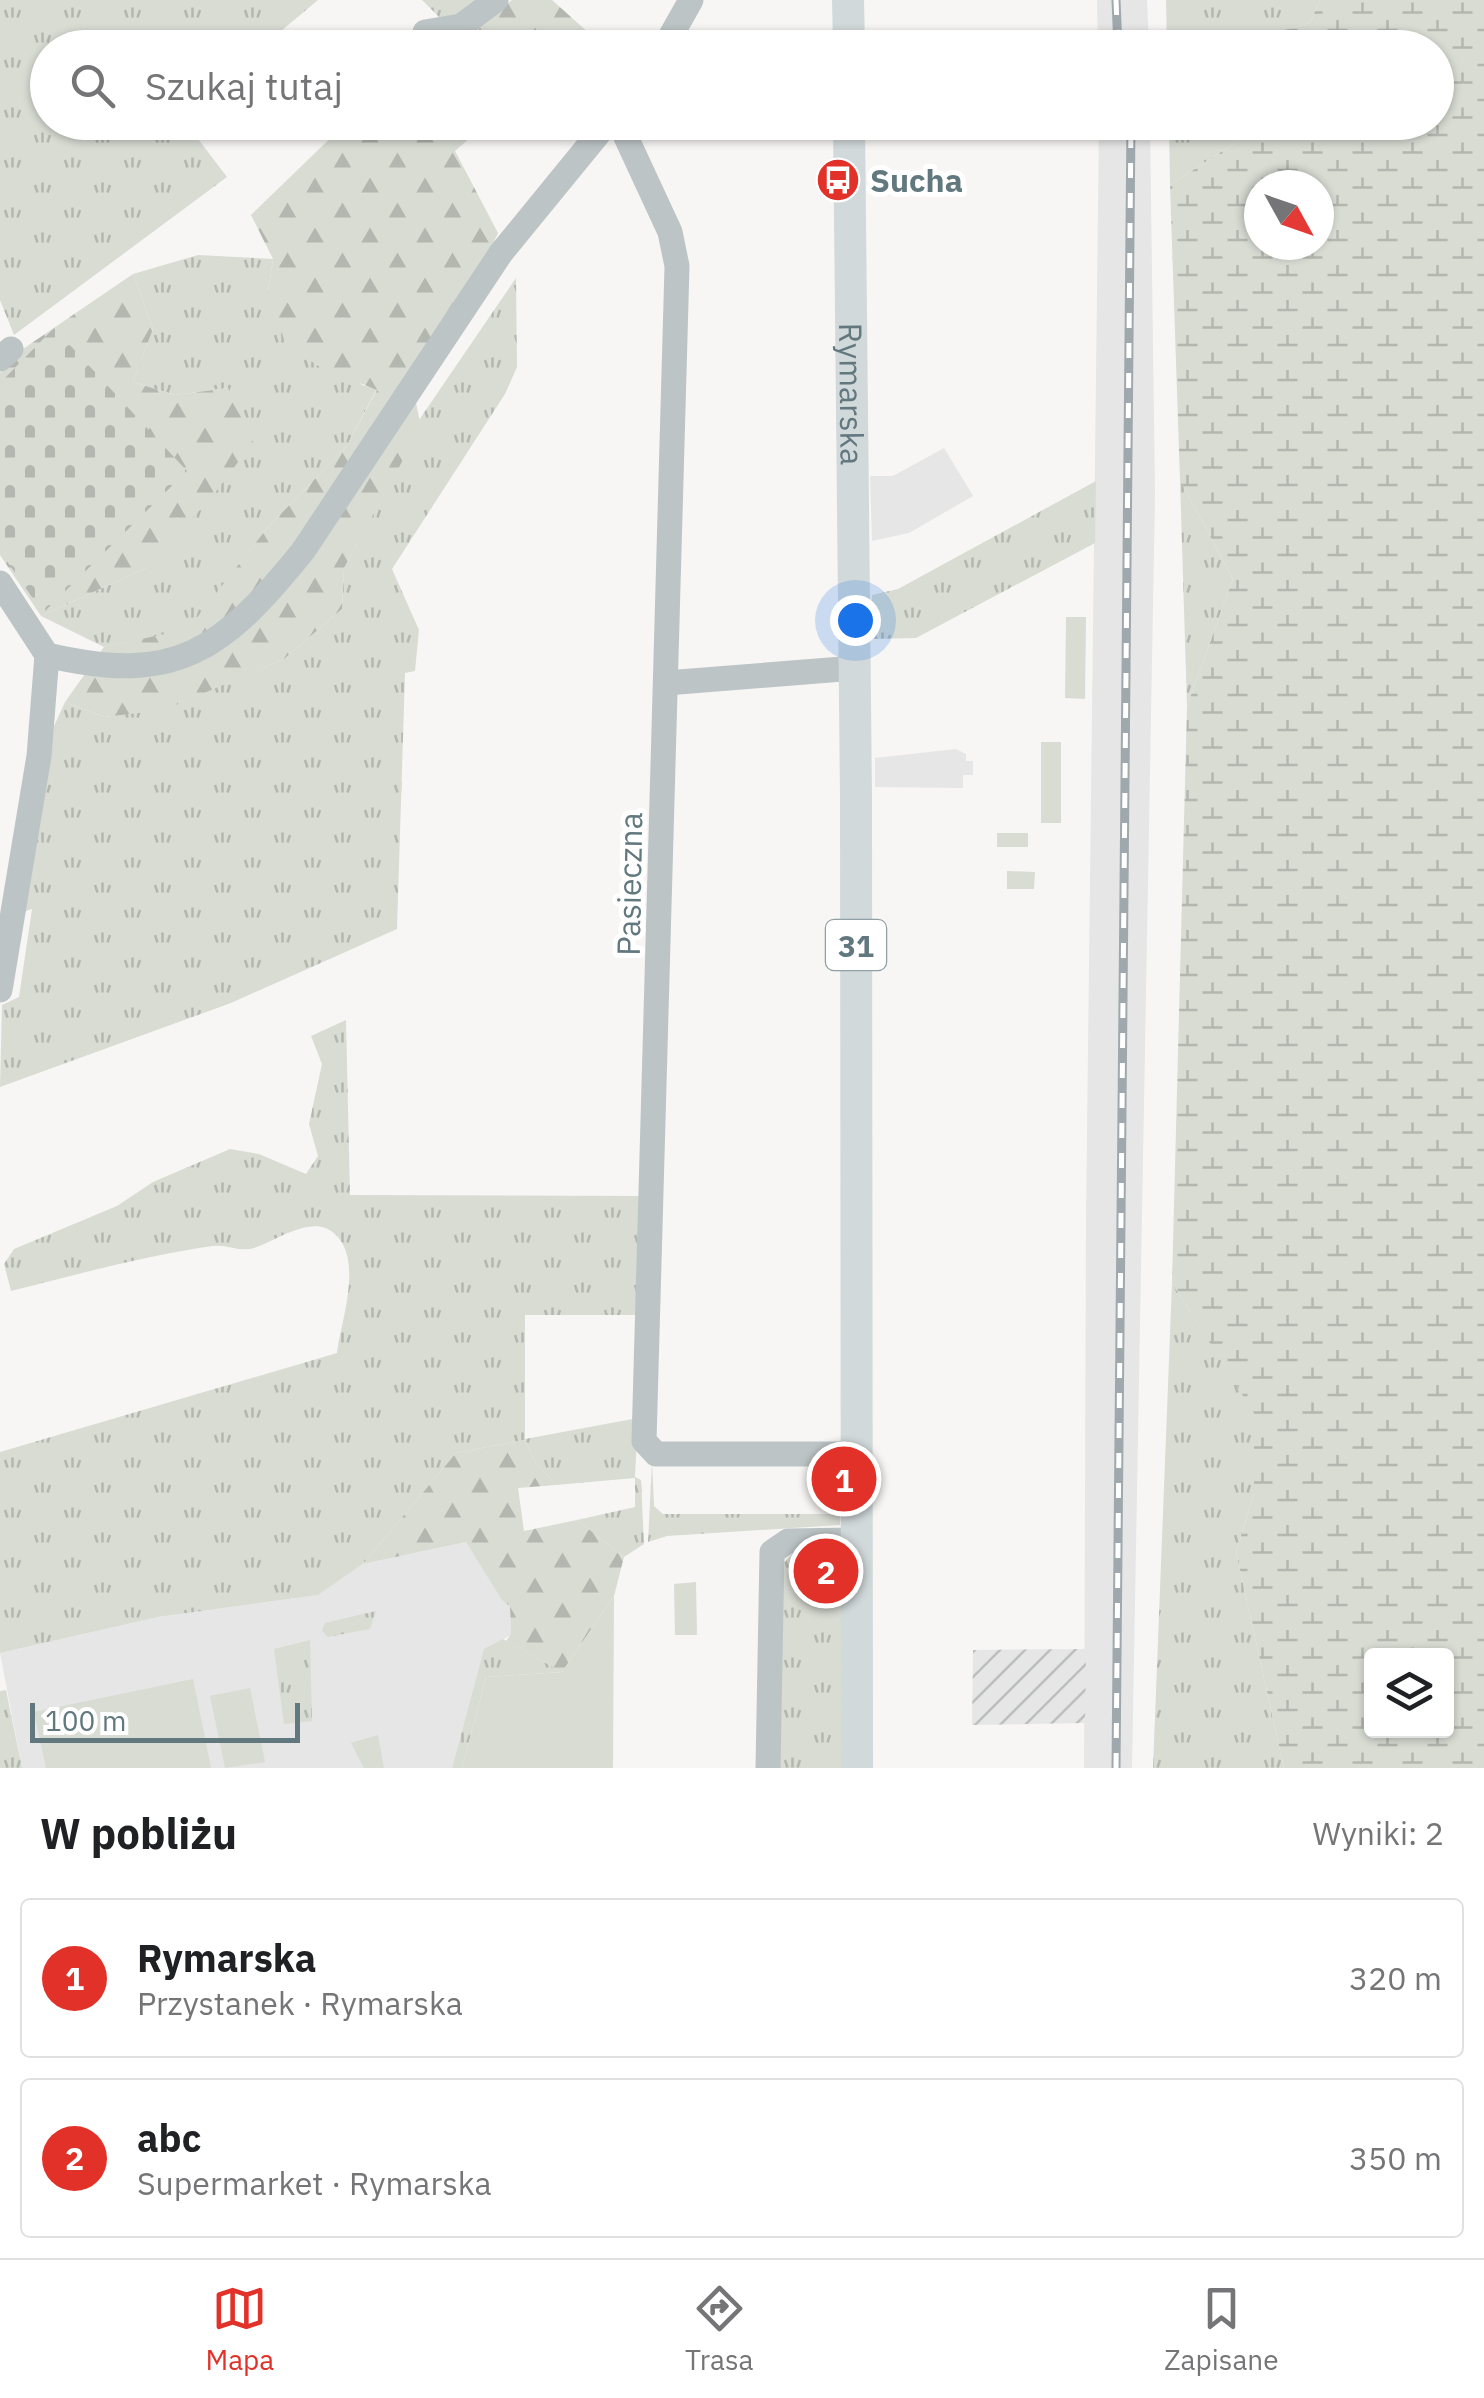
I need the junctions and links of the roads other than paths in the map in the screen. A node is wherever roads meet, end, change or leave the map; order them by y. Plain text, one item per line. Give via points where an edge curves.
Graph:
1 (496, 0) edge
2 (691, 0) edge
3 (848, 0) edge
4 (437, 30) edge
5 (674, 30) edge
6 (849, 30) edge
7 (593, 140) edge
8 (627, 140) edge
9 (850, 140) edge
10 (0, 583) edge
11 (47, 654) junction
12 (855, 668) junction
13 (666, 682) junction
14 (0, 990) edge
15 (856, 1454) junction
16 (856, 1540) junction
17 (768, 1768) edge
18 (857, 1768) edge

1 - 4 street via 462,26
2 - 5 street
3 - 6 main road
7 - 11 street via 501,253 328,516 249,611 193,654 166,665 104,667
8 - 13 street, Pasieczna via 670,232 677,266
9 - 12 main road, Rymarska / 31
10 - 11 street
11 - 14 street via 38,756
12 - 13 street
12 - 15 main road, Rymarska / 31
13 - 15 street, Pasieczna via 644,1442 656,1454
15 - 16 main road, Rymarska / 31
16 - 17 street via 788,1541 772,1552
16 - 18 main road, Rymarska / 31

